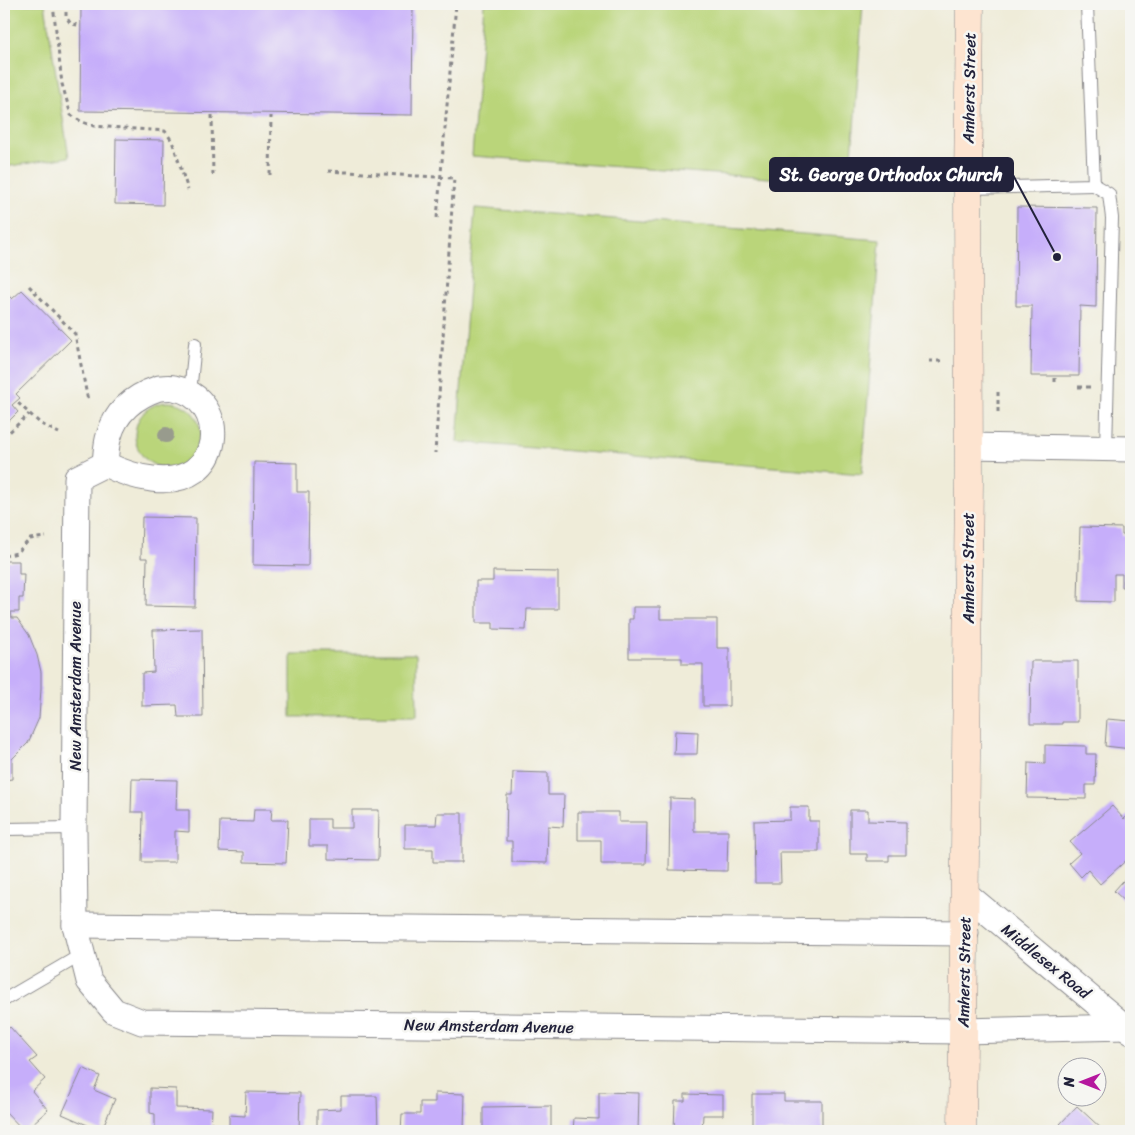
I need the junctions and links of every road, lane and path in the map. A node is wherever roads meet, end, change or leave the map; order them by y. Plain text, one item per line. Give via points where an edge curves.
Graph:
1 (53, 4) edge
2 (66, 4) edge
3 (456, 4) edge
4 (970, 4) edge
5 (1088, 4) edge
6 (78, 25) dead end
7 (212, 115) dead end
8 (271, 116) dead end
9 (328, 171) dead end
10 (270, 175) dead end
11 (442, 176) junction
12 (213, 178) dead end
13 (1094, 185) junction
14 (968, 188) junction
15 (188, 190) dead end
16 (437, 218) dead end
17 (29, 286) dead end
18 (43, 300) junction
19 (39, 305) dead end
20 (57, 315) junction
21 (53, 319) dead end
22 (196, 344) dead end
23 (929, 361) dead end
24 (936, 361) dead end
25 (1055, 378) dead end
26 (1055, 383) dead end
27 (188, 392) junction
28 (998, 392) dead end
29 (88, 401) dead end
30 (18, 403) dead end
31 (998, 413) dead end
32 (29, 414) junction
33 (59, 433) dead end
34 (4, 437) edge
35 (969, 446) junction
36 (1106, 449) junction
37 (1131, 449) edge
38 (435, 453) dead end
39 (105, 464) junction
40 (46, 537) dead end
41 (4, 556) edge
42 (74, 828) junction
43 (4, 830) edge
44 (966, 894) junction
45 (75, 925) junction
46 (966, 933) junction
47 (81, 955) junction
48 (4, 1000) edge
49 (1129, 1029) edge
50 (963, 1031) junction
51 (962, 1131) edge

1 - 15 path via 62,84 71,115 94,126 165,131 172,141
2 - 6 path via 66,17 71,24
3 - 11 path
4 - 14 street, Amherst Street
5 - 13 lane
7 - 12 path
8 - 10 path
9 - 11 path
11 - 16 path
11 - 38 path via 454,178
13 - 14 lane
13 - 36 lane via 1109,194 1112,218
14 - 35 street, Amherst Street
17 - 18 path
18 - 19 path
18 - 20 path
20 - 21 path
20 - 29 path via 76,334
22 - 27 lane
23 - 24 path
25 - 26 path
27 - 39 street via 159,388 145,392 122,410 109,436
27 - 39 street via 199,400 212,424 210,451 194,472 175,480 155,480 121,472
28 - 31 path
30 - 32 path
32 - 33 path
32 - 34 path
35 - 36 street
35 - 44 street, Amherst Street
36 - 37 street
39 - 42 street, New Amsterdam Avenue via 77,478
40 - 41 path via 30,539 17,553
42 - 43 lane
42 - 45 street, New Amsterdam Avenue
44 - 46 street, Amherst Street
44 - 49 street, Middlesex Road
45 - 46 street
45 - 47 street, New Amsterdam Avenue
46 - 50 street, Amherst Street
47 - 48 lane
47 - 50 street, New Amsterdam Avenue via 89,981 114,1010 142,1022
49 - 50 street, Middlesex Road
50 - 51 street, Amherst Street

